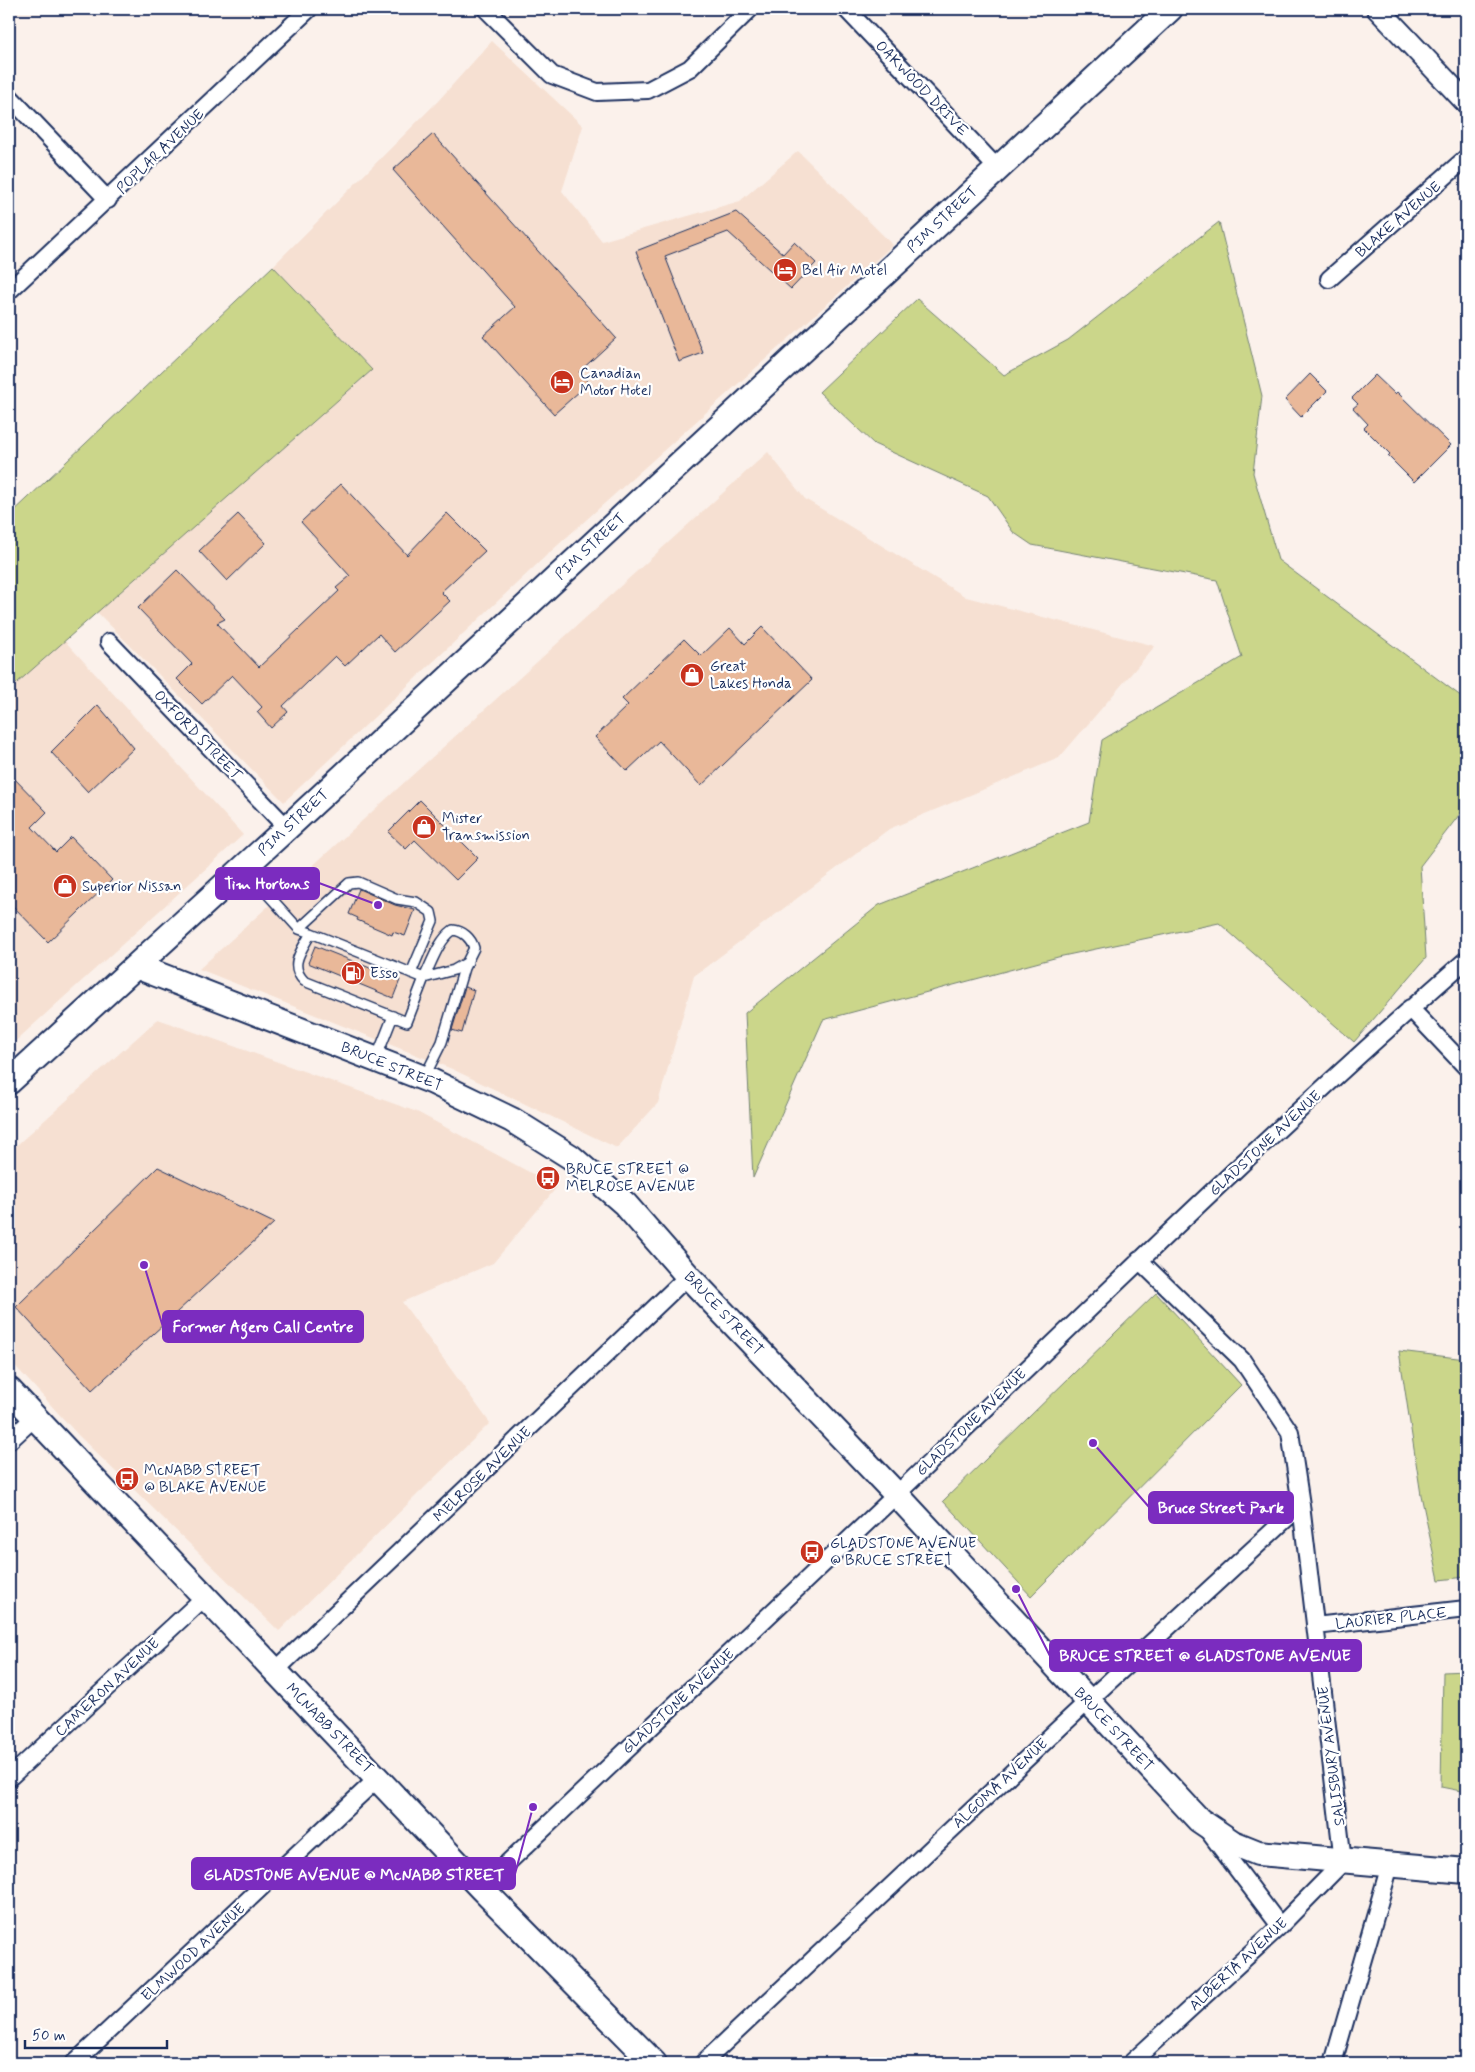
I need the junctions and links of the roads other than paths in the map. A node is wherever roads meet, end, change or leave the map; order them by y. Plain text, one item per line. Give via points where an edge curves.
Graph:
1 (309, 9) edge
2 (486, 9) edge
3 (750, 9) edge
4 (846, 9) edge
5 (1170, 9) edge
6 (1378, 9) edge
7 (9, 96) edge
8 (1466, 102) edge
9 (1466, 158) edge
10 (997, 168) junction
11 (108, 200) junction
12 (1329, 279) dead end
13 (9, 291) edge
14 (109, 642) dead end
15 (287, 828) junction
16 (244, 867) junction
17 (300, 929) junction
18 (311, 933) junction
19 (1466, 960) edge
20 (468, 962) junction
21 (136, 966) junction
22 (411, 973) junction
23 (424, 978) junction
24 (1410, 1008) junction
25 (393, 1016) junction
26 (376, 1059) junction
27 (1466, 1067) edge
28 (424, 1078) junction
29 (9, 1082) edge
30 (1139, 1260) junction
31 (688, 1276) junction
32 (9, 1390) edge
33 (35, 1417) junction
34 (9, 1441) edge
35 (896, 1494) junction
36 (1301, 1505) junction
37 (206, 1596) junction
38 (1466, 1609) edge
39 (1315, 1626) junction
40 (275, 1671) junction
41 (1088, 1701) junction
42 (9, 1778) edge
43 (378, 1778) junction
44 (1199, 1820) junction
45 (1343, 1862) junction
46 (1390, 1865) junction
47 (1466, 1871) edge
48 (481, 1888) junction
49 (1280, 1926) junction
50 (74, 2063) edge
51 (654, 2063) edge
52 (703, 2063) edge
53 (1131, 2063) edge
54 (1333, 2063) edge

1 - 11 street, POPLAR AVENUE
2 - 3 street via 552,75 597,92 648,90 690,68
4 - 10 street, OAKWOOD DRIVE
5 - 10 main road, PIM STREET
6 - 8 street
7 - 11 street
9 - 12 street, BLAKE AVENUE
10 - 15 main road, PIM STREET
11 - 13 street, POPLAR AVENUE
14 - 15 street, OXFORD STREET
15 - 16 main road, PIM STREET
16 - 17 lane
16 - 21 main road, PIM STREET
17 - 18 lane
17 - 22 lane via 349,883 358,882 397,899 416,902 430,912 433,921
18 - 22 lane
18 - 25 lane via 297,961 298,975 304,981
19 - 24 street, GLADSTONE AVENUE
20 - 23 lane via 454,970
20 - 23 lane via 473,944 464,933 453,930 443,939
20 - 28 lane via 442,1042
21 - 26 main road, BRUCE STREET
21 - 29 main road, PIM STREET
22 - 23 lane
23 - 25 lane via 407,1022
24 - 27 street
24 - 30 street, GLADSTONE AVENUE
25 - 26 lane
26 - 28 main road, BRUCE STREET
28 - 31 main road, BRUCE STREET via 512,1120 571,1158 625,1204
30 - 35 street, GLADSTONE AVENUE
30 - 36 street, SALISBURY AVENUE via 1242,1360 1285,1424 1290,1432
31 - 35 main road, BRUCE STREET
31 - 40 street, MELROSE AVENUE
32 - 33 main road, MCNABB STREET
33 - 34 street
33 - 37 main road, MCNABB STREET
35 - 41 main road, BRUCE STREET
35 - 48 street, GLADSTONE AVENUE
36 - 39 street, SALISBURY AVENUE
36 - 41 street, ALGOMA AVENUE
37 - 40 main road, MCNABB STREET
37 - 42 street, CAMERON AVENUE
38 - 39 street, LAURIER PLACE
39 - 45 street, SALISBURY AVENUE
40 - 43 main road, MCNABB STREET
41 - 44 main road, BRUCE STREET
41 - 52 street, ALGOMA AVENUE
43 - 48 main road, MCNABB STREET
43 - 50 street, ELMWOOD AVENUE
44 - 45 main road, BRUCE STREET via 1233,1843 1258,1853
44 - 49 street, BRUCE STREET
45 - 46 main road, BRUCE STREET
45 - 49 street, ALBERTA AVENUE
46 - 47 main road, BRUCE STREET
46 - 54 street
48 - 51 main road, MCNABB STREET
49 - 53 street, ALBERTA AVENUE

